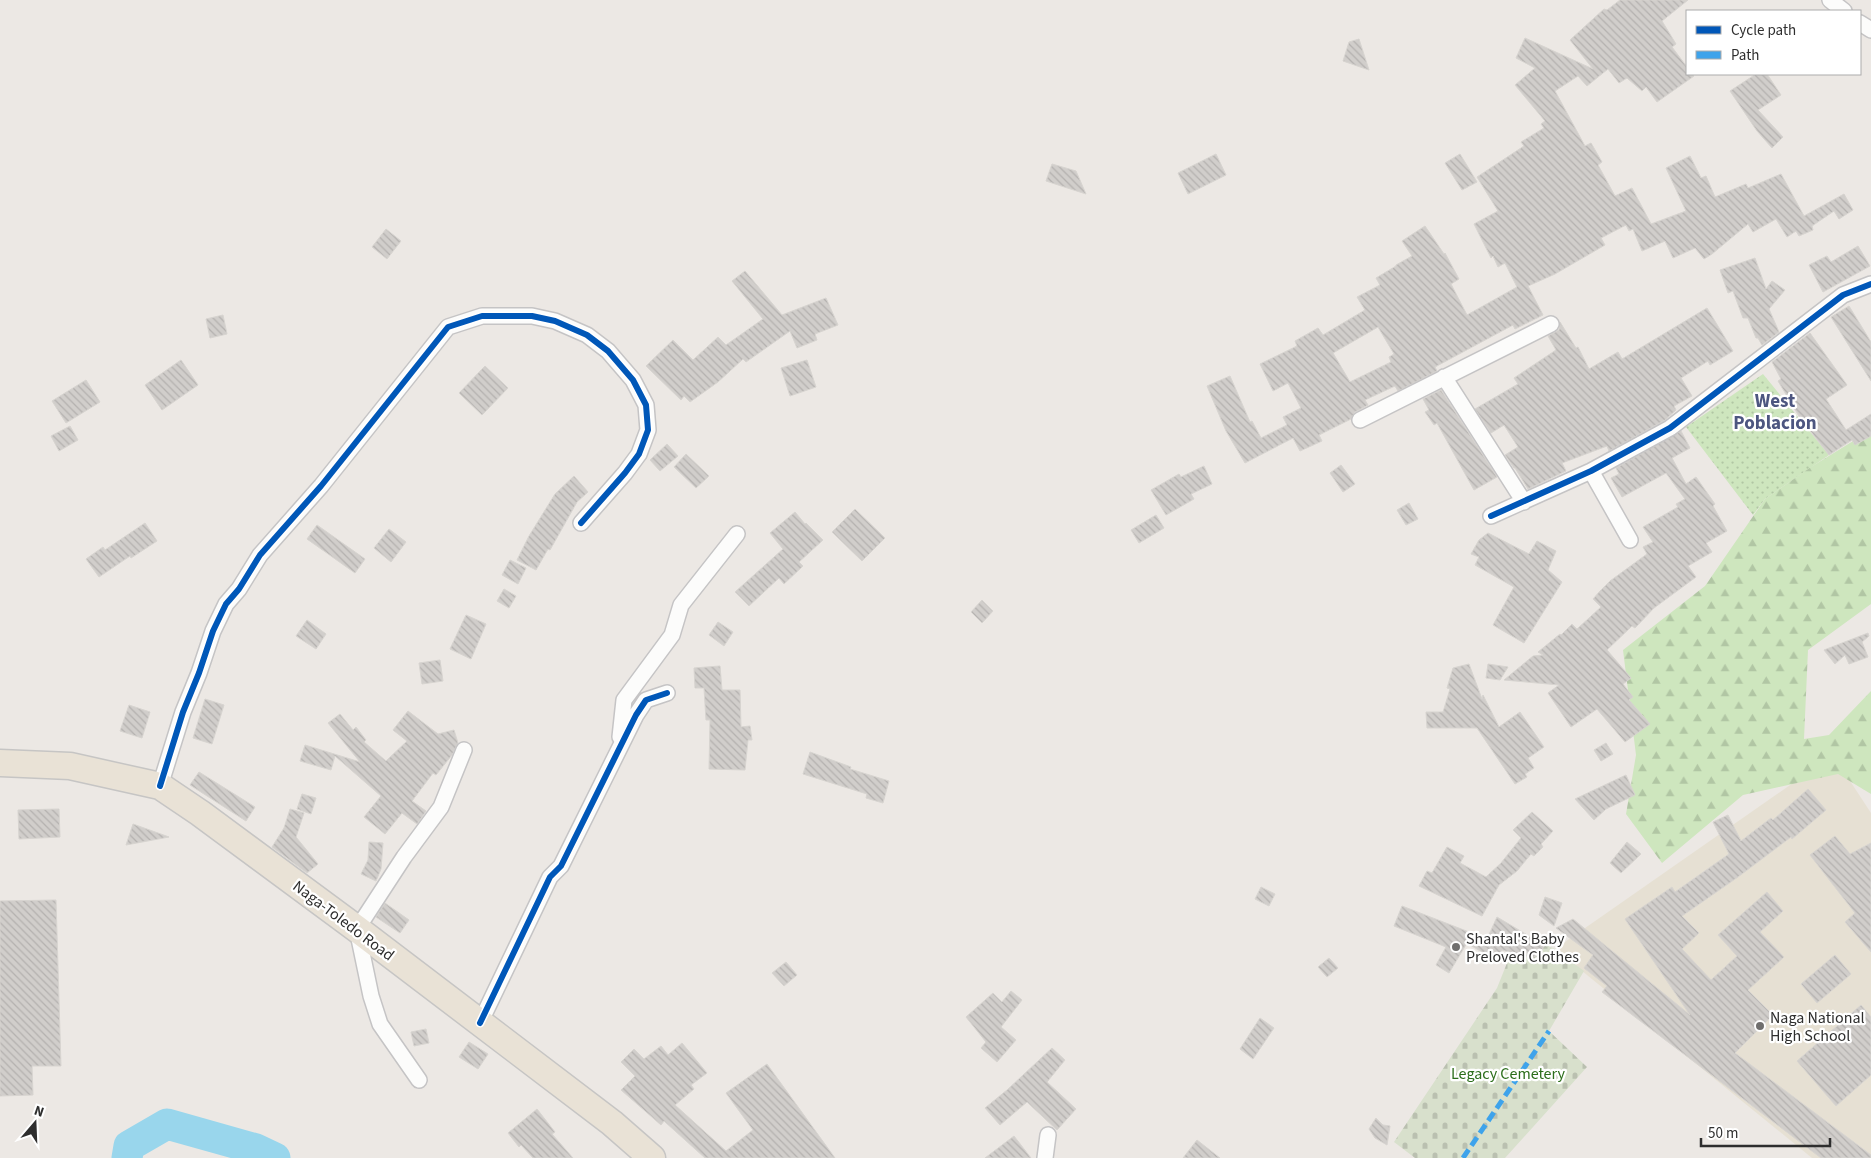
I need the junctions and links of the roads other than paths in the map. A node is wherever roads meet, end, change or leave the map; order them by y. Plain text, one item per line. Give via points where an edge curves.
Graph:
1 (1830, 0) edge
2 (1843, 10) edge
3 (1871, 284) edge
4 (1551, 324) dead end
5 (1444, 378) junction
6 (1360, 420) dead end
7 (1591, 471) junction
8 (1524, 502) junction
9 (1491, 516) dead end
10 (581, 523) dead end
11 (737, 534) dead end
12 (1630, 540) dead end
13 (667, 693) dead end
14 (619, 748) junction
15 (464, 750) dead end
16 (0, 763) edge
17 (160, 786) junction
18 (357, 929) junction
19 (480, 1023) junction
20 (419, 1080) dead end
21 (1048, 1135) dead end
22 (652, 1158) edge
23 (1045, 1158) edge

1 - 2 street
3 - 7 street via 1843,295 1670,428
4 - 5 street
5 - 6 street
5 - 8 street
7 - 8 street
7 - 12 street
8 - 9 street
10 - 17 street via 639,454 648,430 646,406 633,380 608,351 587,335 555,321 532,316 482,316 448,327 322,486 260,555 226,604 183,712
11 - 14 street via 681,605 672,635 624,700
13 - 14 street via 646,700
14 - 19 street via 562,866 550,877
15 - 18 street via 442,806
16 - 17 highway, Naga-Toledo Road via 70,766
17 - 18 highway, Naga-Toledo Road
18 - 19 highway, Naga-Toledo Road
18 - 20 street via 380,1024
19 - 22 highway, Naga-Toledo Road via 612,1123
21 - 23 street

